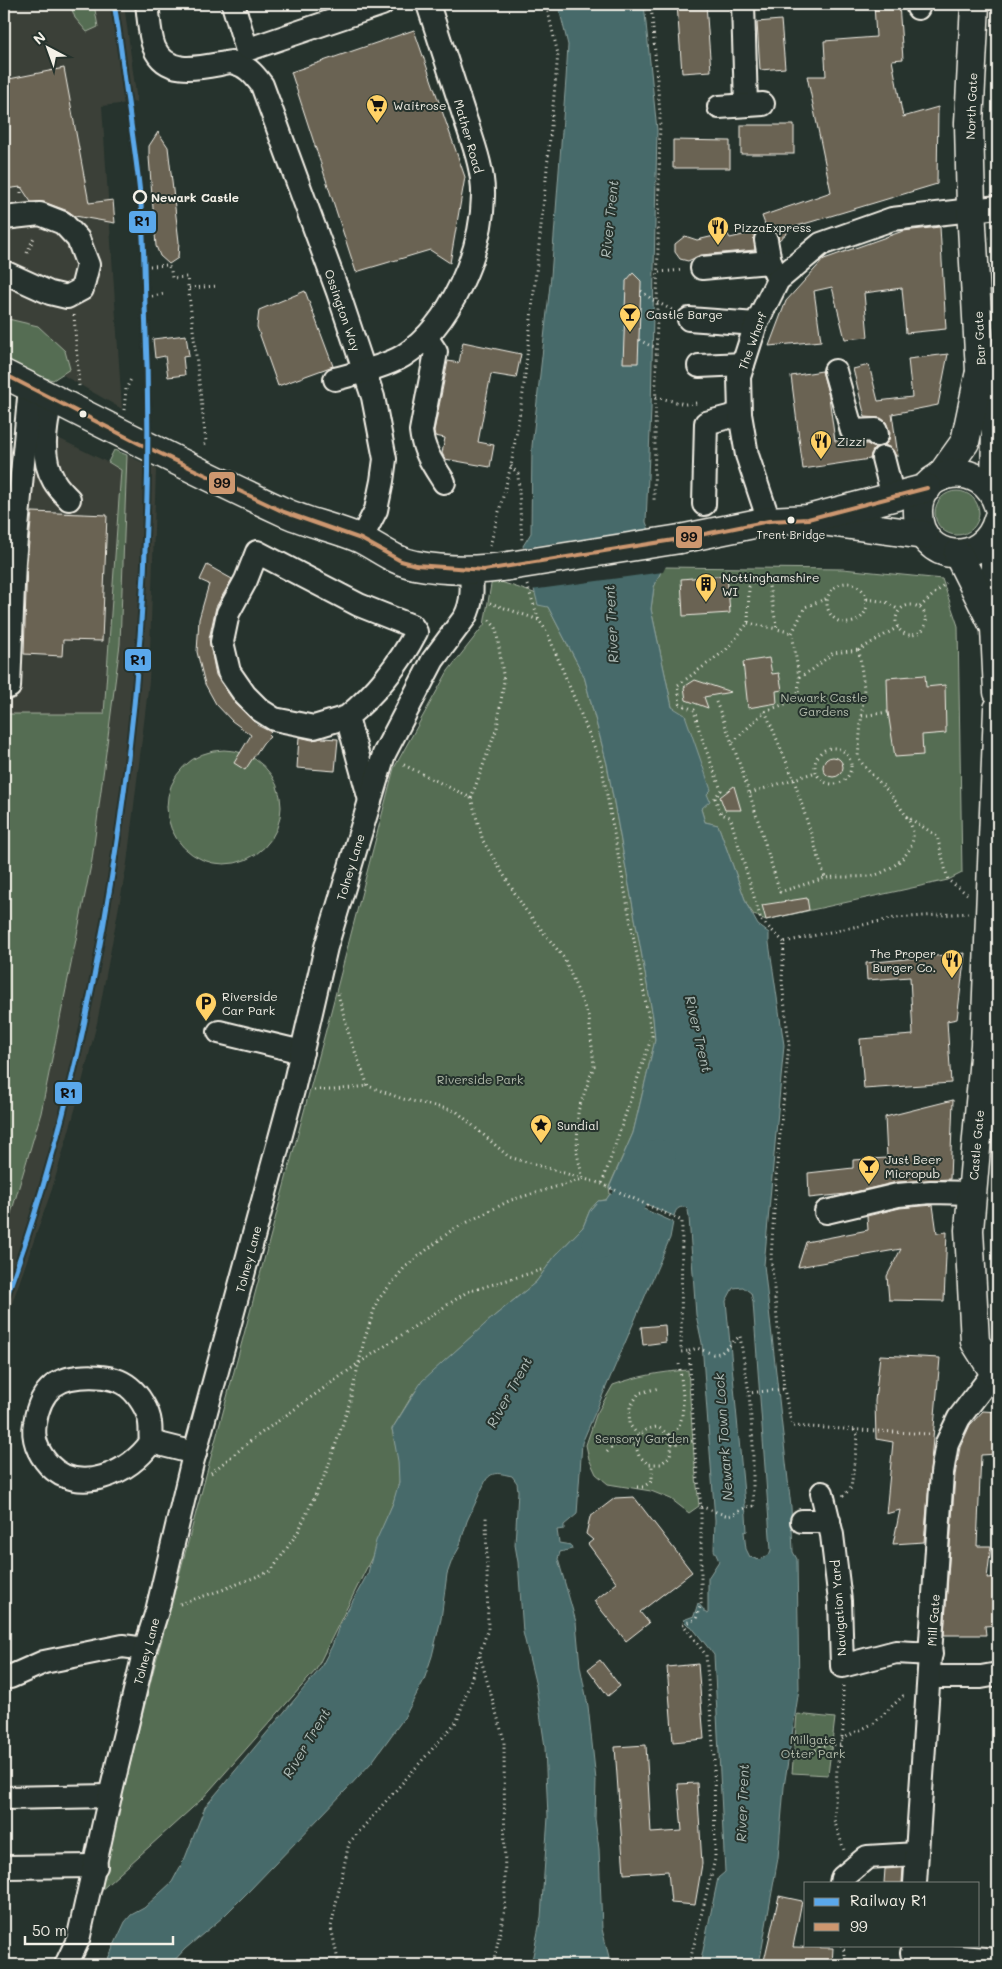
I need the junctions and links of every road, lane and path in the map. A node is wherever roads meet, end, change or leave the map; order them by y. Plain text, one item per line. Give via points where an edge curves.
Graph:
1 (147, 4) edge
2 (233, 4) edge
3 (382, 4) edge
4 (428, 4) edge
5 (546, 4) edge
6 (650, 4) edge
7 (743, 4) edge
8 (975, 4) edge
9 (720, 107) dead end
10 (998, 206) edge
11 (971, 208) junction
12 (4, 218) edge
13 (766, 240) dead end
14 (150, 266) dead end
15 (702, 268) dead end
16 (774, 271) junction
17 (4, 272) edge
18 (217, 286) dead end
19 (189, 288) junction
20 (641, 291) dead end
21 (72, 294) junction
22 (164, 294) dead end
23 (152, 296) dead end
24 (658, 302) junction
25 (689, 319) dead end
26 (756, 324) junction
27 (426, 337) junction
28 (639, 340) dead end
29 (657, 347) junction
30 (986, 361) edge
31 (744, 364) junction
32 (698, 366) dead end
33 (364, 370) junction
34 (835, 371) dead end
35 (4, 374) edge
36 (131, 378) dead end
37 (335, 379) dead end
38 (656, 397) junction
39 (51, 398) junction
40 (703, 403) dead end
41 (740, 414) junction
42 (114, 430) junction
43 (877, 435) dead end
44 (883, 458) dead end
45 (511, 466) junction
46 (192, 468) junction
47 (444, 482) dead end
48 (933, 482) junction
49 (892, 496) junction
50 (69, 500) dead end
51 (654, 504) dead end
52 (704, 504) dead end
53 (997, 514) edge
54 (808, 518) junction
55 (768, 522) junction
56 (924, 535) junction
57 (361, 539) junction
58 (962, 560) junction
59 (9, 562) edge
60 (502, 567) junction
61 (997, 591) edge
62 (472, 597) junction
63 (828, 598) junction
64 (867, 599) junction
65 (920, 608) junction
66 (899, 610) junction
67 (539, 620) junction
68 (748, 623) junction
69 (898, 627) junction
70 (995, 628) junction
71 (777, 629) junction
72 (792, 632) junction
73 (859, 650) junction
74 (799, 677) junction
75 (9, 687) dead end
76 (998, 692) edge
77 (716, 702) dead end
78 (998, 709) edge
79 (764, 711) junction
80 (888, 712) dead end
81 (347, 716) junction
82 (862, 716) junction
83 (733, 742) junction
84 (384, 754) junction
85 (858, 759) junction
86 (850, 761) junction
87 (816, 772) junction
88 (794, 780) junction
89 (750, 793) junction
90 (470, 798) junction
91 (370, 800) junction
92 (905, 815) junction
93 (825, 878) junction
94 (994, 905) edge
95 (784, 942) junction
96 (993, 968) edge
97 (335, 986) dead end
98 (219, 1032) dead end
99 (992, 1044) edge
100 (302, 1052) junction
101 (368, 1086) junction
102 (293, 1090) junction
103 (583, 1179) junction
104 (602, 1184) junction
105 (972, 1193) junction
106 (826, 1212) dead end
107 (541, 1270) dead end
108 (689, 1351) junction
109 (359, 1363) junction
110 (679, 1363) dead end
111 (996, 1374) edge
112 (659, 1388) dead end
113 (784, 1389) junction
114 (749, 1393) junction
115 (854, 1430) junction
116 (638, 1435) junction
117 (670, 1435) junction
118 (951, 1435) junction
119 (151, 1442) junction
120 (694, 1442) junction
121 (634, 1444) junction
122 (672, 1444) junction
123 (607, 1452) dead end
124 (195, 1453) junction
125 (652, 1464) junction
126 (637, 1487) dead end
127 (822, 1493) dead end
128 (185, 1494) junction
129 (700, 1507) junction
130 (486, 1515) dead end
131 (802, 1521) dead end
132 (829, 1521) junction
133 (157, 1611) junction
134 (145, 1649) junction
135 (480, 1654) junction
136 (931, 1654) junction
137 (842, 1666) junction
138 (998, 1674) edge
139 (4, 1677) edge
140 (928, 1686) junction
141 (841, 1739) junction
142 (841, 1745) junction
143 (807, 1755) dead end
144 (110, 1796) junction
145 (4, 1798) edge
146 (916, 1854) junction
147 (96, 1866) junction
148 (4, 1867) edge
149 (846, 1876) edge
150 (915, 1882) edge
151 (842, 1946) edge
152 (912, 1954) edge
153 (998, 1960) edge
154 (66, 1965) edge
155 (340, 1965) edge
156 (493, 1965) edge
157 (689, 1965) edge
158 (845, 1965) edge

1 - 33 street, Ossington Way via 154,46 174,68 231,62 254,73 262,85
2 - 3 street via 246,47 252,48
4 - 27 street, Mather Road via 478,158 484,195 480,230 467,270 450,304
5 - 45 path via 558,54 523,394
6 - 24 path via 660,114
7 - 9 street via 754,105
8 - 11 main road, North Gate via 969,123
10 - 11 street, The Wharf
11 - 16 street, The Wharf via 892,219 822,244
11 - 30 main road, Bar Gate
12 - 21 street via 40,214 63,223 78,239 88,265 82,289
13 - 16 street
14 - 19 path via 168,265 172,278 187,276
15 - 16 street
16 - 26 street, The Wharf
17 - 21 street via 50,293 67,298
18 - 19 path
19 - 46 path via 206,442
20 - 24 path
21 - 39 path via 79,390
22 - 23 path
24 - 29 path
25 - 26 street
26 - 31 street, The Wharf
27 - 33 street, Mather Road via 392,362
27 - 47 street via 436,352 421,432 422,442
28 - 29 path
29 - 38 path
30 - 48 main road via 965,442
30 - 53 main road, Bar Gate via 996,423
31 - 32 street
31 - 41 street, The Wharf via 739,377
33 - 37 street, Mather Road
33 - 57 street, Ossington Way via 373,396 385,459 376,510
34 - 43 street via 852,431 876,430
35 - 39 main road
36 - 42 path via 126,389 126,406
38 - 40 path via 685,404
38 - 51 path
39 - 42 main road
39 - 50 street via 44,435 46,459 54,481
39 - 59 street
41 - 52 street via 706,423
41 - 55 street, The Wharf via 747,455
42 - 46 main road
44 - 49 street
45 - 60 path
45 - 60 path via 518,474
46 - 57 main road via 284,512
48 - 49 main road
48 - 53 main road via 952,473 965,473 977,478 988,486
48 - 56 main road via 920,499 919,524
49 - 54 main road
53 - 58 main road via 990,539
53 - 61 main road
54 - 55 main road
54 - 56 main road
55 - 60 main road, bridge via 680,540
56 - 58 main road via 932,545
57 - 60 main road via 400,562
58 - 65 path
58 - 70 main road
59 - 75 street
60 - 62 street, Tolney Lane
60 - 67 path
61 - 70 main road
62 - 67 path
62 - 84 street, Tolney Lane via 465,617 428,668
62 - 90 path via 496,628 504,681 497,728
63 - 64 path via 835,587 848,582 860,587
63 - 64 path via 832,616 837,621 850,623 862,617
63 - 72 path via 805,607
64 - 66 path via 886,602
65 - 66 path via 908,604
65 - 69 path via 927,618 921,632 911,635
66 - 69 path via 896,618
67 - 104 path via 601,763 652,1036
68 - 71 path
68 - 71 path via 749,587 756,577 761,577 769,586
68 - 95 path via 726,650 678,685 680,704 694,710 721,790 715,798 721,814 730,817 761,920
69 - 73 path
70 - 76 main road
71 - 72 path
72 - 74 path
73 - 74 path via 833,653
73 - 82 path via 864,688
74 - 79 path via 798,696
77 - 83 path
78 - 94 main road, Castle Gate
79 - 83 path
79 - 88 path
80 - 82 path
81 - 81 street via 384,682 416,632 412,626 359,605 257,552 228,613 222,642 229,672 255,705 274,719 314,727
81 - 91 street
82 - 85 path
83 - 89 path
84 - 90 path
84 - 91 street, Tolney Lane
85 - 86 path
85 - 92 path
86 - 87 path via 849,774 841,783 829,784
86 - 87 path via 840,750 829,749 816,760
87 - 88 path
88 - 89 path
88 - 93 path
89 - 93 path via 780,892
90 - 103 path via 483,841 524,908 564,958 589,1018 594,1066 578,1111 577,1153
91 - 100 street, Tolney Lane via 326,947
92 - 93 path via 913,837 901,860 874,875
92 - 94 path via 937,836 948,880
94 - 95 path via 895,918
94 - 96 main road, Castle Gate
95 - 113 path via 782,981 789,1044 771,1258
96 - 99 main road, Castle Gate
97 - 101 path
98 - 100 street
99 - 105 main road, Castle Gate
100 - 102 street, Tolney Lane
101 - 102 path
101 - 103 path via 403,1099 456,1111 509,1157
102 - 124 street, Tolney Lane
103 - 104 path
103 - 109 path via 511,1200 452,1230 406,1267 377,1301
104 - 108 path via 682,1221 681,1352
105 - 106 street via 898,1195
105 - 111 main road, Castle Gate via 969,1230 974,1342
107 - 109 path via 466,1292
108 - 114 path via 699,1348 713,1354 720,1353 740,1336
108 - 120 path
109 - 128 path via 253,1439
109 - 133 path via 349,1406 327,1470 298,1532 271,1571
110 - 117 path via 684,1411 682,1421
111 - 118 street, Mill Gate via 959,1418
112 - 116 path via 639,1393 630,1407 629,1424
113 - 114 path
113 - 115 path via 792,1426
114 - 129 path via 753,1506 724,1516 711,1508
115 - 118 path
115 - 132 path via 858,1436 852,1488 840,1498
116 - 117 path via 648,1428 658,1427
116 - 121 path
117 - 122 path
118 - 136 street, Mill Gate via 942,1474
119 - 119 street via 150,1421 144,1406 129,1386 116,1380 85,1376 53,1386 43,1397 33,1431 36,1445 49,1465 59,1473 78,1479 93,1479 114,1472 132,1461
119 - 124 street
120 - 122 path
120 - 129 path
121 - 123 path via 628,1441 614,1444
121 - 125 path via 639,1456
122 - 125 path via 670,1456 661,1464
124 - 128 street, Tolney Lane
125 - 126 path via 652,1481
127 - 132 street, Navigation Yard
128 - 133 street, Tolney Lane
129 - 157 path via 701,1604 696,1619 683,1624 706,1655 714,1758 715,1860
130 - 135 path via 488,1629
131 - 132 street
132 - 137 street, Navigation Yard via 840,1601
133 - 134 street, Tolney Lane
134 - 139 street via 123,1646 44,1662
134 - 144 street, Tolney Lane
135 - 155 path via 457,1721 349,1843 331,1927
135 - 156 path via 504,1740 506,1909
136 - 137 street, Navigation Yard via 896,1652
136 - 140 street, Mill Gate
137 - 141 path
138 - 140 street
140 - 141 path via 904,1696 874,1723
140 - 146 street, Mill Gate
141 - 142 path
142 - 143 path via 823,1746
142 - 149 path via 834,1820
144 - 145 street
144 - 147 street, Tolney Lane
146 - 149 street via 867,1857
146 - 150 street, Mill Gate
147 - 148 street
147 - 154 street, Tolney Lane via 78,1940
151 - 158 path
152 - 153 street

